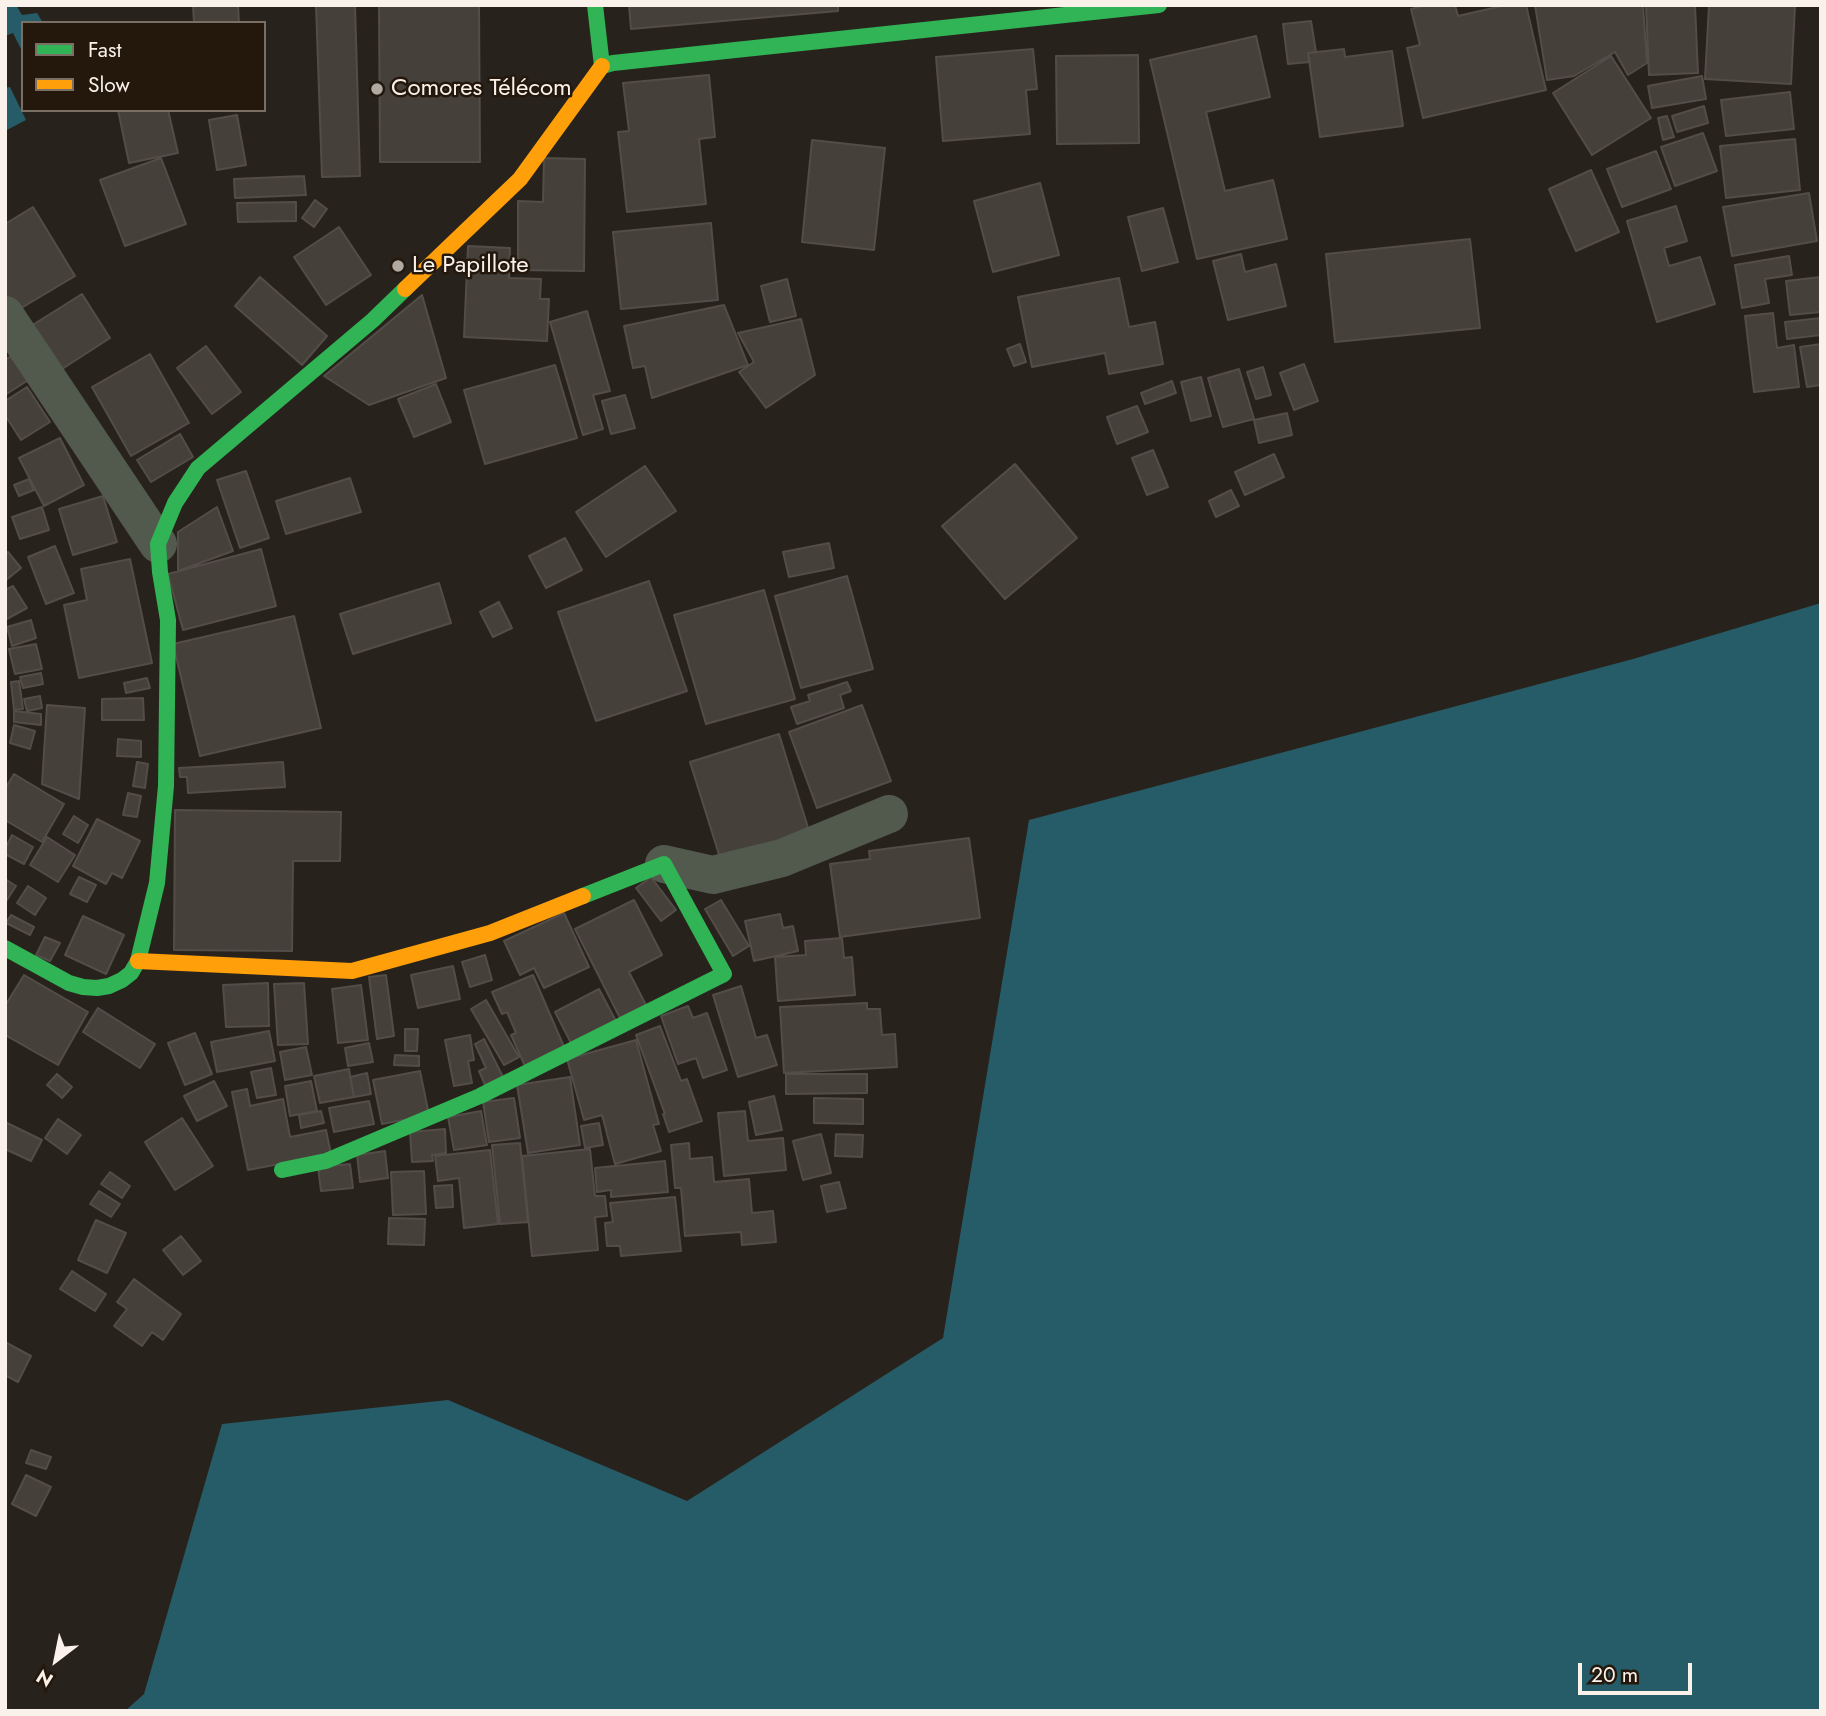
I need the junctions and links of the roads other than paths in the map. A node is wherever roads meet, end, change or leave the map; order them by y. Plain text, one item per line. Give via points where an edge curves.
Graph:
1 (595, 5) edge
2 (1159, 5) edge
3 (602, 66) junction
4 (5, 315) edge
5 (158, 544) junction
6 (889, 814) dead end
7 (664, 864) junction
8 (5, 948) edge
9 (138, 961) junction
10 (282, 1170) dead end

1 - 3 street
2 - 3 street
3 - 5 street via 520,179 373,320 198,468 174,503
4 - 5 street
5 - 9 street via 168,620 166,786 157,883
6 - 7 street via 782,858 713,875
7 - 9 street via 490,933 352,971
7 - 10 street via 724,974 481,1097 326,1161
8 - 9 street via 83,987 109,986 122,980

